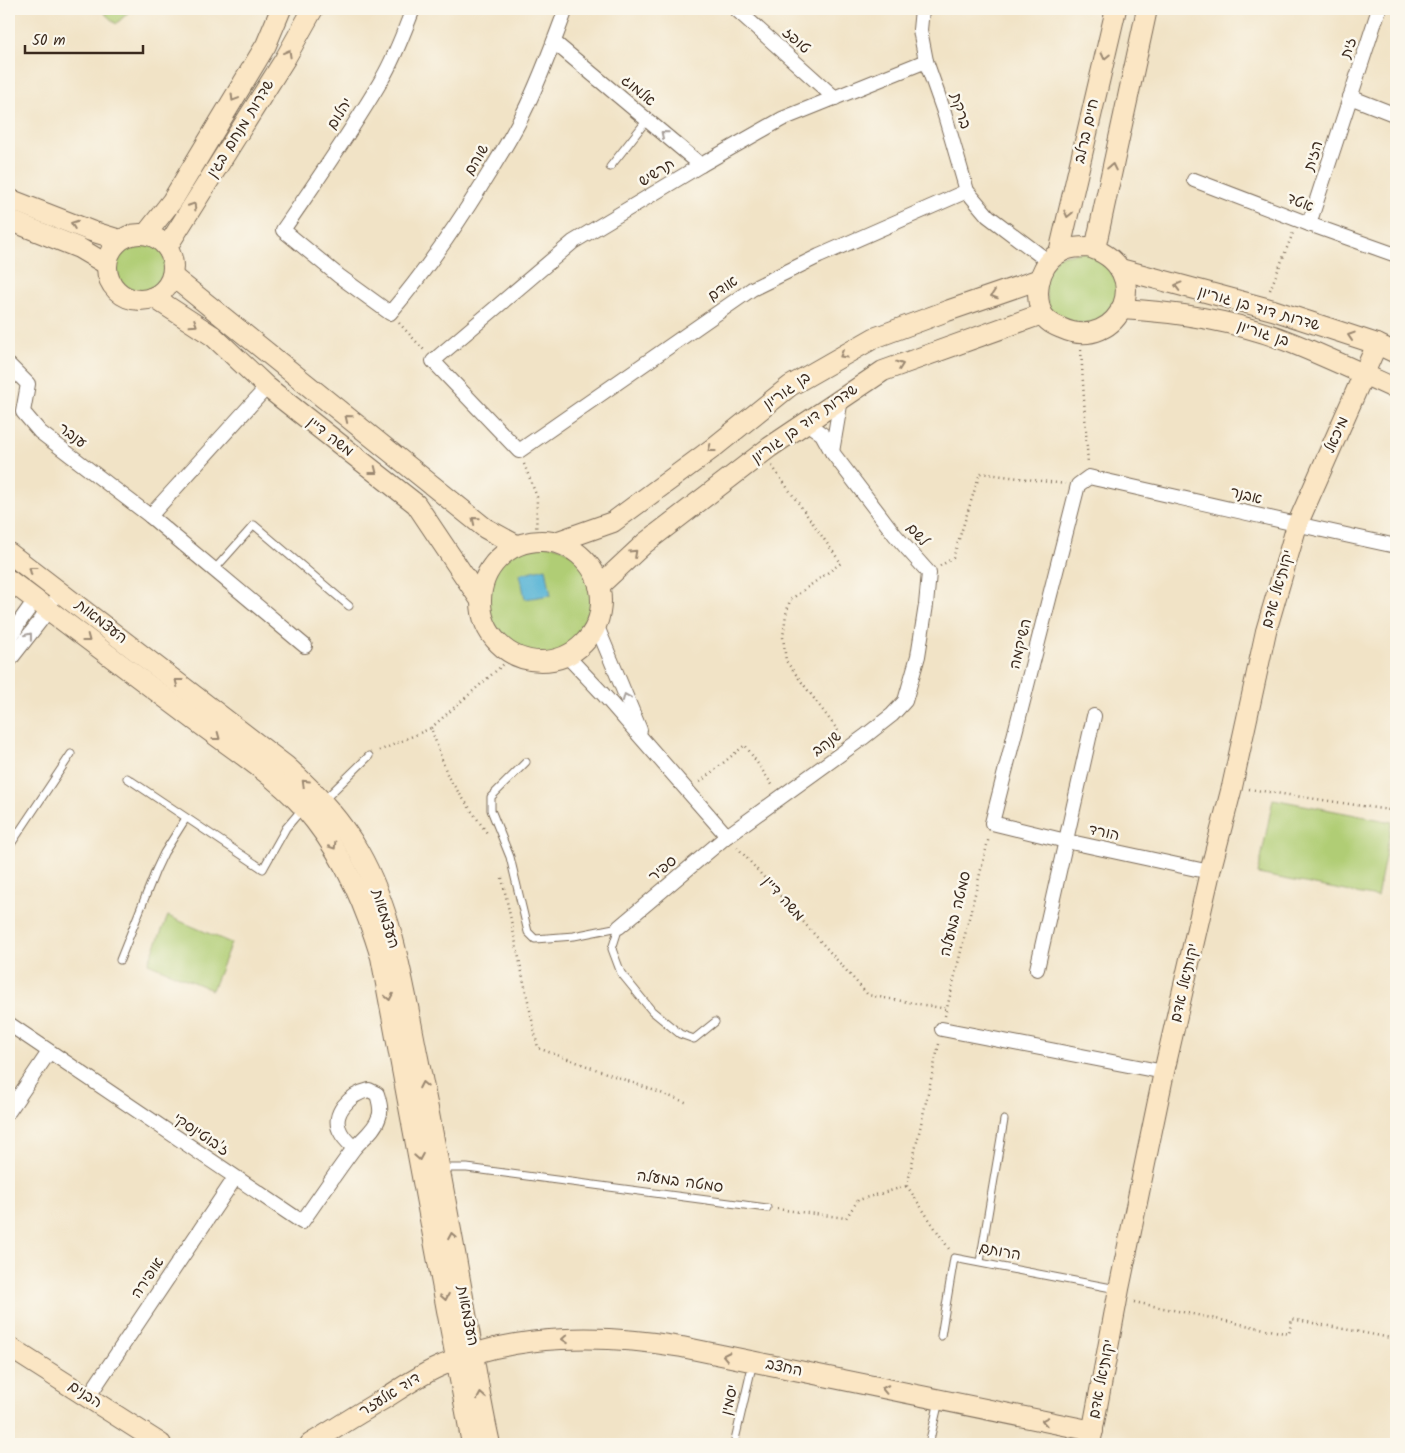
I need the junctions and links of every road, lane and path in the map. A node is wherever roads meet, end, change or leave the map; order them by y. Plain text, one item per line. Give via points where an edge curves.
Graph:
1 (281, 9) edge
2 (313, 9) edge
3 (413, 9) edge
4 (566, 9) edge
5 (736, 9) edge
6 (922, 9) edge
7 (1116, 9) edge
8 (1147, 9) edge
9 (1379, 9) edge
10 (554, 42) junction
11 (926, 61) junction
12 (1350, 97) junction
13 (835, 98) junction
14 (1396, 115) edge
15 (647, 120) junction
16 (701, 165) junction
17 (610, 166) dead end
18 (1194, 180) dead end
19 (967, 191) junction
20 (9, 199) edge
21 (9, 220) edge
22 (1304, 222) junction
23 (146, 234) junction
24 (120, 240) junction
25 (167, 247) junction
26 (1095, 249) junction
27 (1396, 255) edge
28 (106, 264) junction
29 (1049, 265) junction
30 (1120, 269) junction
31 (172, 276) junction
32 (153, 297) junction
33 (1263, 308) junction
34 (1121, 309) junction
35 (390, 313) junction
36 (1042, 314) junction
37 (1080, 334) junction
38 (1377, 344) junction
39 (1396, 353) edge
40 (433, 361) junction
41 (9, 365) edge
42 (1364, 375) junction
43 (267, 387) junction
44 (1396, 389) edge
45 (841, 399) junction
46 (805, 422) junction
47 (519, 451) junction
48 (763, 452) junction
49 (832, 452) junction
50 (1084, 481) junction
51 (150, 516) junction
52 (1297, 525) junction
53 (536, 540) junction
54 (556, 542) junction
55 (516, 545) junction
56 (1396, 546) edge
57 (9, 552) edge
58 (214, 570) junction
59 (929, 573) junction
60 (9, 580) edge
61 (599, 586) junction
62 (55, 587) junction
63 (481, 602) junction
64 (42, 605) junction
65 (349, 606) dead end
66 (596, 624) junction
67 (9, 641) edge
68 (304, 646) dead end
69 (514, 655) junction
70 (566, 655) junction
71 (9, 661) edge
72 (1094, 716) dead end
73 (432, 728) dead end
74 (645, 742) junction
75 (850, 747) junction
76 (71, 754) dead end
77 (369, 756) dead end
78 (526, 762) dead end
79 (127, 778) dead end
80 (1232, 787) junction
81 (688, 792) junction
82 (781, 797) junction
83 (323, 801) junction
84 (304, 807) junction
85 (1396, 812) edge
86 (186, 818) junction
87 (992, 824) junction
88 (727, 836) junction
89 (1066, 841) junction
90 (9, 846) edge
91 (1210, 872) junction
92 (619, 926) junction
93 (120, 960) dead end
94 (1037, 969) dead end
95 (947, 1009) junction
96 (715, 1022) dead end
97 (9, 1024) edge
98 (942, 1029) junction
99 (49, 1052) junction
100 (1164, 1072) junction
101 (9, 1111) edge
102 (1004, 1120) dead end
103 (354, 1148) dead end
104 (440, 1168) junction
105 (236, 1178) junction
106 (907, 1186) junction
107 (767, 1208) joint
108 (954, 1258) junction
109 (980, 1262) junction
110 (1118, 1294) junction
111 (941, 1336) dead end
112 (1396, 1339) edge
113 (9, 1347) edge
114 (465, 1357) junction
115 (753, 1362) junction
116 (88, 1397) junction
117 (939, 1400) junction
118 (1091, 1438) edge
119 (161, 1444) edge
120 (310, 1444) edge
121 (472, 1444) edge
122 (490, 1444) edge
123 (734, 1444) edge
124 (929, 1444) edge

1 -> 23 street, שדרות מנחם בגין via 252,70 172,201
25 -> 2 street, שדרות מנחם בגין
3 - 35 street, יהלום via 382,78 283,230
4 - 10 street, שוהם
5 - 13 street, טופז
6 - 11 street, ברקת via 920,30
7 -> 29 street, חיים ברלב
26 -> 8 street, חיים ברלב
9 - 12 street, זית
10 - 15 street, אלמוג
10 - 35 street, שוהם via 523,114 494,164 451,234
11 - 13 street, תרשיש
11 - 19 street, ברקת
12 - 14 street
12 - 22 street, הזית
13 - 16 street, תרשיש via 782,120
16 -> 15 street, אלמוג
15 - 17 lane
16 - 40 street, תרשיש via 573,242
18 - 22 street, אטד
19 - 29 street, ברקת via 988,216
19 - 47 street, אודם via 752,289
24 -> 20 street
21 - 28 street via 80,248
22 - 27 street, אטד
22 - 33 path
23 - 24 street via 135,233
23 - 25 street
24 - 28 street via 109,253
25 - 31 street via 173,265
26 - 29 street via 1067,249
26 - 30 street via 1109,256
28 - 32 street via 109,280 119,293 139,301
29 - 36 street via 1037,290
29 -> 54 street, בן גוריון via 947,311 874,338 790,386 713,448 612,522
33 -> 30 street, שדרות דוד בן גוריון
30 - 34 street via 1125,285
31 - 32 street via 167,286
55 -> 31 street, משה דיין via 484,528
32 -> 43 street, משה דיין via 213,336
38 -> 33 street, שדרות דוד בן גוריון
34 - 37 street via 1103,328
34 - 42 street, בן גוריון via 1157,311 1224,322 1290,342
35 - 40 path
36 - 37 street via 1049,323
45 -> 36 street, שדרות דוד בן גוריון via 883,371
37 - 50 path
38 - 39 street, שדרות דוד בן גוריון
38 - 42 street, מיכאל
40 - 47 street
41 - 51 street, ענבר via 28,384 23,412 40,432
42 - 44 street, בן גוריון
42 - 52 street, מיכאל
43 - 51 street
43 -> 63 street, משה דיין via 416,504
45 - 46 street, שדרות דוד בן גוריון
45 - 49 street
46 - 48 street, שדרות דוד בן גוריון
46 - 49 street, לשם via 822,434
47 - 53 path via 537,497
61 -> 48 street, שדרות דוד בן גוריון via 645,543
48 - 75 path via 841,563 790,600 784,637 786,661
49 - 59 street, לשם via 895,535
50 - 52 street, אבנר via 1229,508
50 - 59 path via 980,473 952,558
50 - 87 street, השיקמה
51 - 58 street, ענבר
52 - 56 street, אבנר
52 - 80 street, יקותיאל אדם via 1266,631
53 - 54 street
53 - 55 street
54 - 61 street via 574,550 589,564
55 - 63 street via 499,556 487,573
62 -> 57 street, העצמאות
58 - 65 lane via 254,525
58 - 68 street, ענבר
59 - 75 street, שנהב via 918,656 905,700 892,715
60 - 64 street, העצמאות
61 - 66 street via 601,601
62 - 64 street
83 -> 62 street, העצמאות via 262,747
63 - 69 street via 481,613 489,632 501,647
64 - 67 street via 20,621
71 -> 64 street
64 -> 84 street, העצמאות via 252,763
66 - 70 street via 588,638
74 -> 66 street
69 - 70 street via 537,661
69 - 73 path
70 - 74 street
72 - 89 street
74 - 81 street
75 - 82 street, שנהב
76 - 90 lane
77 - 83 lane
78 - 92 lane via 491,797 491,810 510,857 528,932 535,938 574,936
79 - 86 lane
80 - 85 path
80 - 91 street, יקותיאל אדם
81 - 82 path via 745,745
81 - 88 street
82 - 88 street, שנהב
104 -> 83 street, העצמאות via 389,926 360,853
84 - 86 lane via 286,828 263,869
84 -> 114 street, העצמאות via 332,844 355,885 381,957
86 - 93 lane via 156,870
87 - 89 street, הורד
87 - 95 path, סמטה במעלה
88 - 92 street, ספיר
88 - 95 path, משה דיין via 868,995
89 - 91 street, הורד
89 - 94 street
91 - 100 street, יקותיאל אדם
92 - 96 lane via 612,949 621,973 652,1010 680,1034 694,1040
95 - 98 path, סמטה במעלה
97 - 99 street, ז'בוטינסקי
98 - 100 street
98 - 106 path, סמטה במעלה
99 - 101 street
99 - 105 street, ז'בוטינסקי
100 - 110 street, יקותיאל אדם
102 - 109 lane
103 - 105 street, ז'בוטינסקי via 302,1222
104 - 107 lane, סמטה במעלה via 468,1168
114 -> 104 street, העצמאות
105 - 116 street, אופירה
106 - 107 path via 858,1200 846,1218
106 - 108 path
108 - 109 lane, הרותם
108 - 111 lane
109 - 110 lane, הרותם
110 - 112 path via 1289,1334 1292,1319
110 - 118 street, יקותיאל אדם
113 - 116 street, הבנים
115 -> 114 street, החצב via 673,1346 580,1338 515,1345
114 - 120 street, דוד אלעזר via 427,1372
114 - 121 street, העצמאות
122 -> 114 street, העצמאות
117 -> 115 street, החצב
115 - 123 lane, יסמין
116 - 119 street, הבנים
118 -> 117 street, החצב
117 - 124 lane

